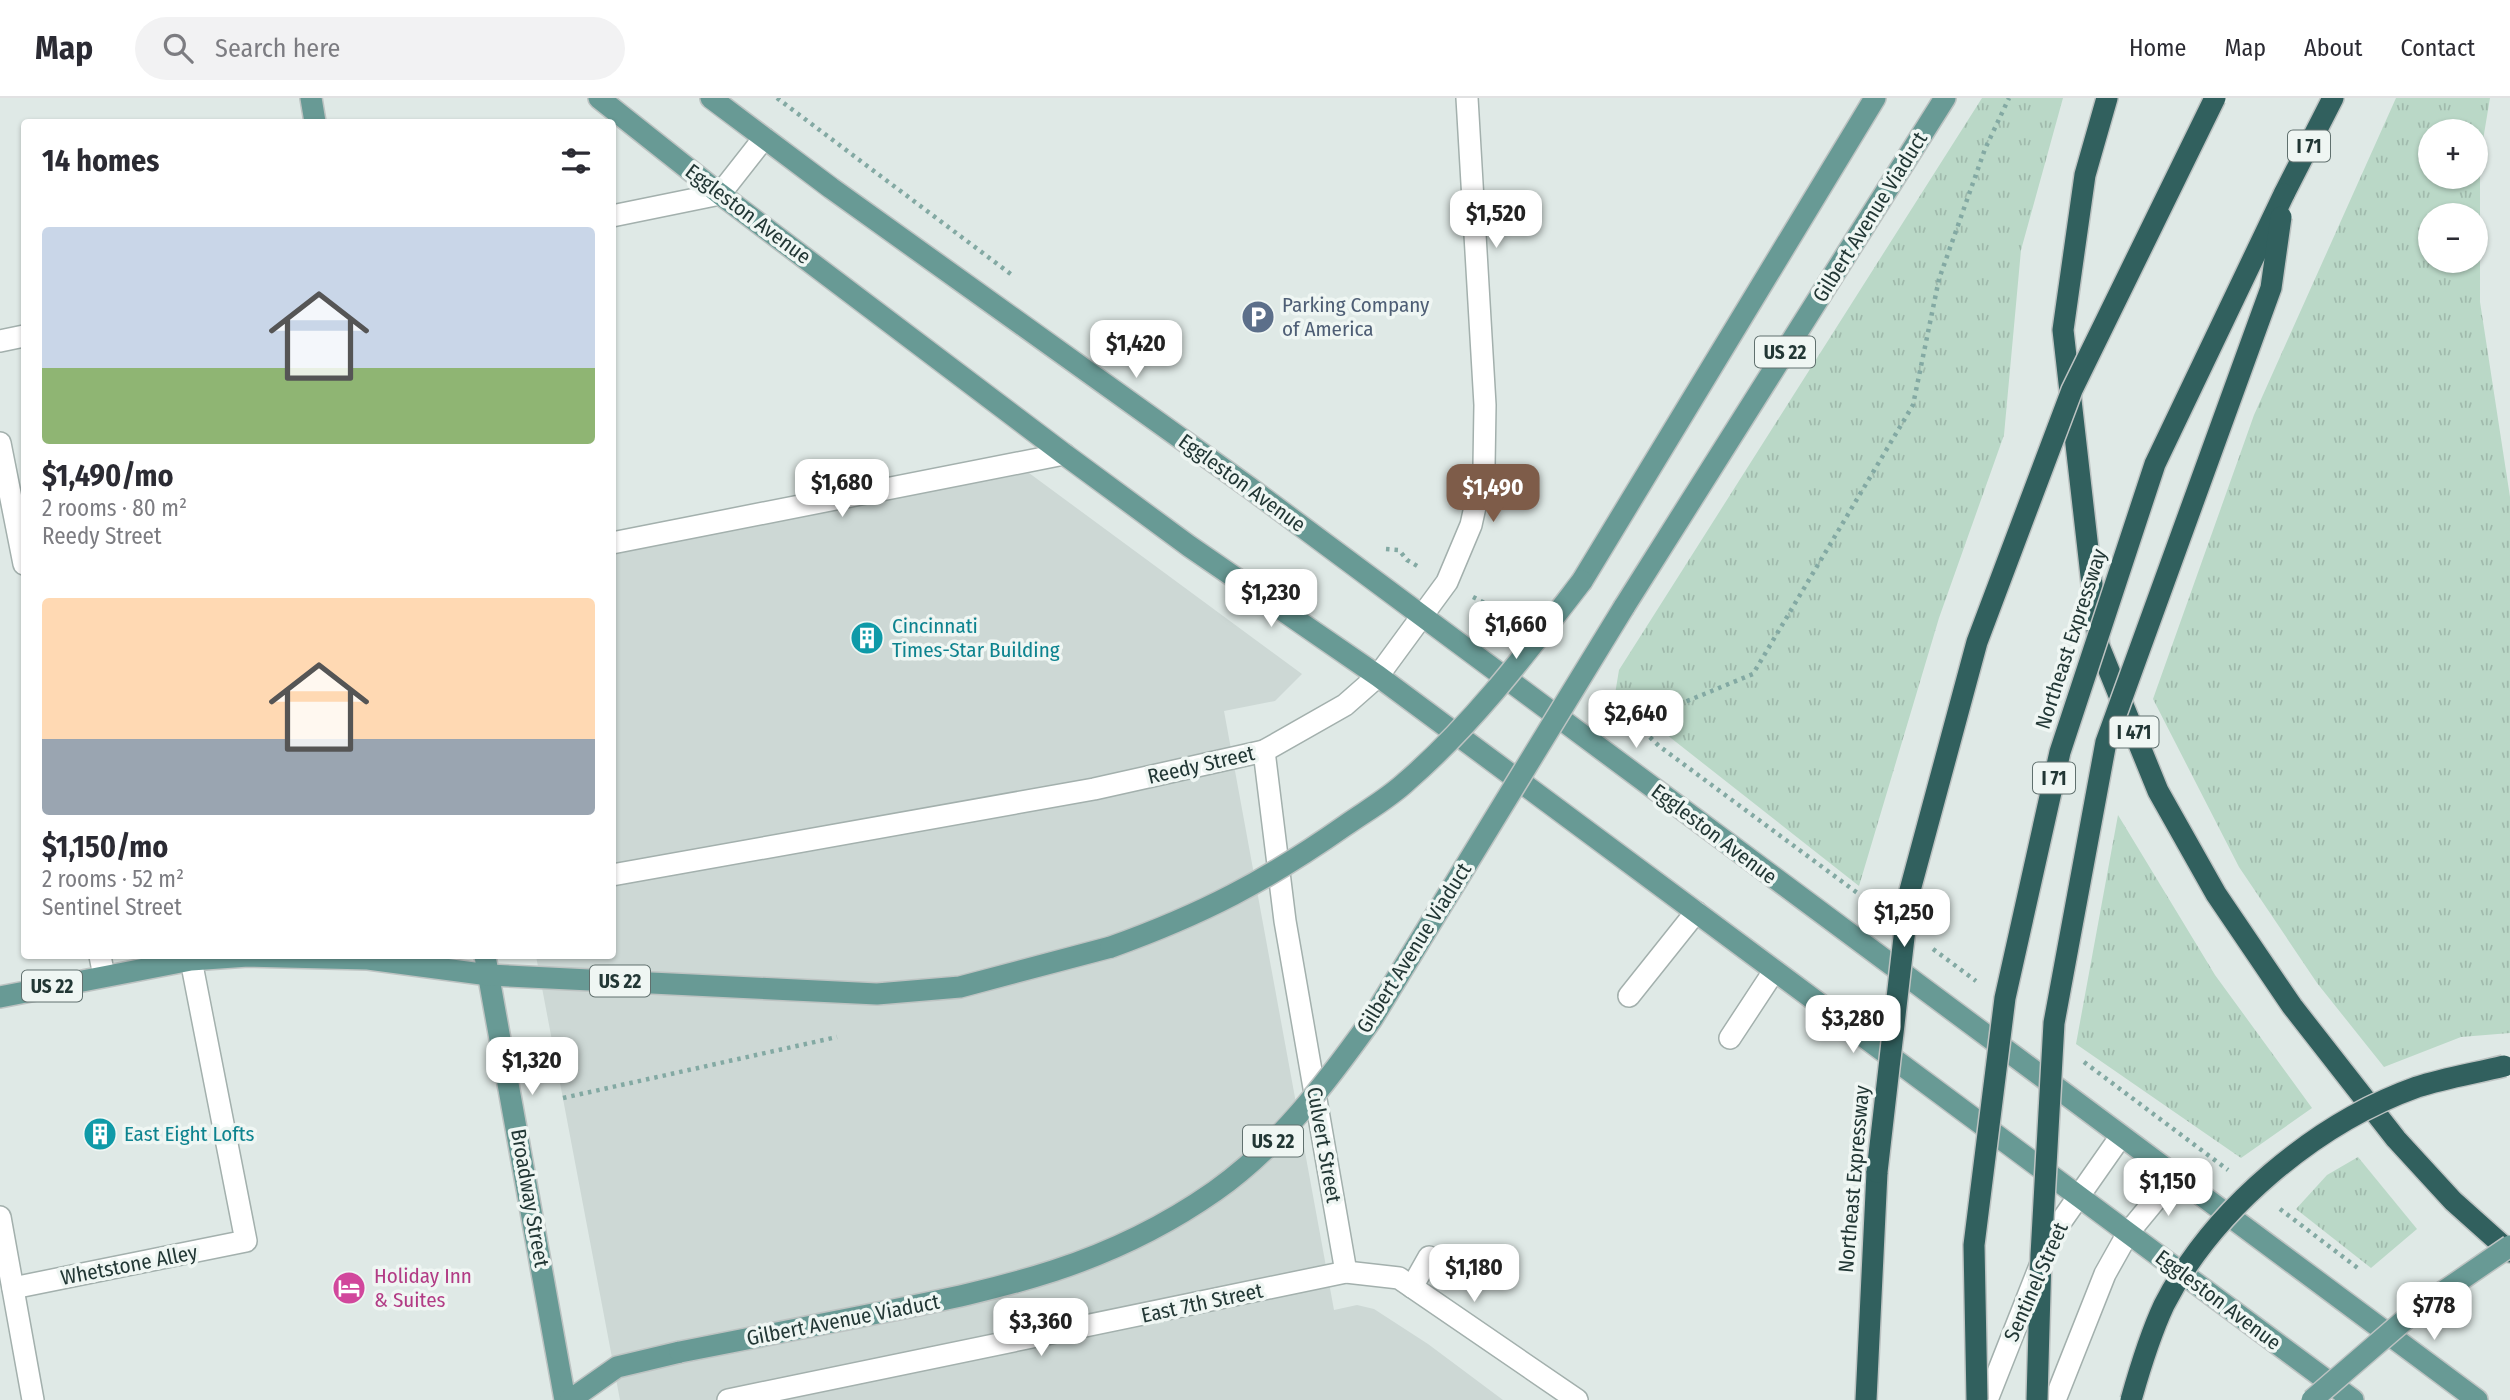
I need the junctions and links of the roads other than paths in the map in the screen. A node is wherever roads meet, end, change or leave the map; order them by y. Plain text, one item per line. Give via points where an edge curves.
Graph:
1 (311, 98) edge
2 (599, 98) edge
3 (711, 98) edge
4 (1467, 98) edge
5 (1875, 98) edge
6 (1945, 98) edge
7 (2107, 98) edge
8 (2215, 98) edge
9 (2333, 98) edge
10 (315, 119) edge
11 (764, 138) junction
12 (720, 194) junction
13 (2284, 194) junction
14 (616, 215) edge
15 (21, 337) edge
16 (0, 341) edge
17 (0, 443) edge
18 (1064, 454) junction
19 (616, 542) edge
20 (21, 549) edge
21 (1423, 618) junction
22 (1378, 676) junction
23 (1264, 751) junction
24 (616, 874) edge
25 (1696, 912) junction
26 (220, 959) edge
27 (368, 959) edge
28 (191, 960) junction
29 (487, 965) edge
30 (102, 966) edge
31 (1774, 971) junction
32 (1629, 996) dead end
33 (0, 997) edge
34 (1730, 1038) dead end
35 (2507, 1065) edge
36 (2120, 1136) junction
37 (2175, 1177) junction
38 (2078, 1196) junction
39 (0, 1217) edge
40 (2128, 1233) junction
41 (2510, 1246) edge
42 (2510, 1252) edge
43 (1429, 1257) dead end
44 (1346, 1272) junction
45 (1412, 1287) junction
46 (13, 1288) junction
47 (33, 1400) edge
48 (568, 1400) edge
49 (728, 1400) edge
50 (1577, 1400) edge
51 (1866, 1400) edge
52 (1977, 1400) edge
53 (1987, 1400) edge
54 (2037, 1400) edge
55 (2055, 1400) edge
56 (2131, 1400) edge
57 (2312, 1400) edge
58 (2353, 1400) edge
59 (2477, 1400) edge

1 - 10 main road
2 - 12 main road, Eggleston Avenue
3 - 11 main road, Eggleston Avenue
4 - 21 street, Reedy Street via 1485,405 1484,466 1471,525 1447,582
5 - 29 main road, US 22, bridge via 1583,581 1479,710 1406,782 1281,871 1173,925 1111,947 960,987 877,994
6 - 48 main road, Gilbert Avenue Viaduct / US 22, bridge via 1624,607 1372,1019 1326,1084 1269,1145 1216,1190 1107,1254 988,1291 617,1367
7 - 42 highway, I 471 via 2085,175 2063,330 2099,646 2158,791 2216,894 2292,1006 2396,1139
8 - 51 highway, Northeast Expressway, bridge via 2072,390 1977,642 1909,894 1880,1145
9 - 13 highway, Northeast Expressway / I 71
11 - 12 street
11 - 21 main road, Eggleston Avenue
12 - 14 street
12 - 18 main road, Eggleston Avenue
13 - 52 highway, Northeast Expressway / I 71, bridge via 2155,464 2060,752 2001,1025 1974,1245
13 - 54 highway, bridge via 2271,288 2106,742 2054,1023
15 - 16 street
17 - 20 street
18 - 19 street
18 - 22 main road, Eggleston Avenue
21 - 22 street, Reedy Street
21 - 36 main road, Eggleston Avenue
22 - 23 street, Reedy Street via 1345,705
22 - 25 main road, Eggleston Avenue
23 - 24 street, Reedy Street via 1094,789
23 - 44 street, Culvert Street via 1285,921
25 - 31 main road, Eggleston Avenue
25 - 32 street
26 - 28 main road, US 22
27 - 29 main road, US 22
28 - 30 main road, US 22
28 - 46 street, Whetstone Alley via 246,1241
29 - 48 main road, Broadway Street
30 - 33 main road, US 22
31 - 34 street
31 - 38 main road, Eggleston Avenue
35 - 56 highway, bridge via 2417,1087 2345,1121 2287,1159 2239,1203 2165,1304
36 - 37 main road, Eggleston Avenue
36 - 38 street, Sentinel Street
37 - 40 street
37 - 59 main road, Eggleston Avenue
38 - 40 main road, Eggleston Avenue
38 - 53 street, Sentinel Street via 2053,1233
39 - 46 street
40 - 55 street via 2105,1274
40 - 58 main road, Eggleston Avenue
41 - 57 main road, bridge via 2415,1311
43 - 45 street
44 - 45 street via 1399,1278
44 - 49 street, East 7th Street
45 - 50 street
46 - 47 street

